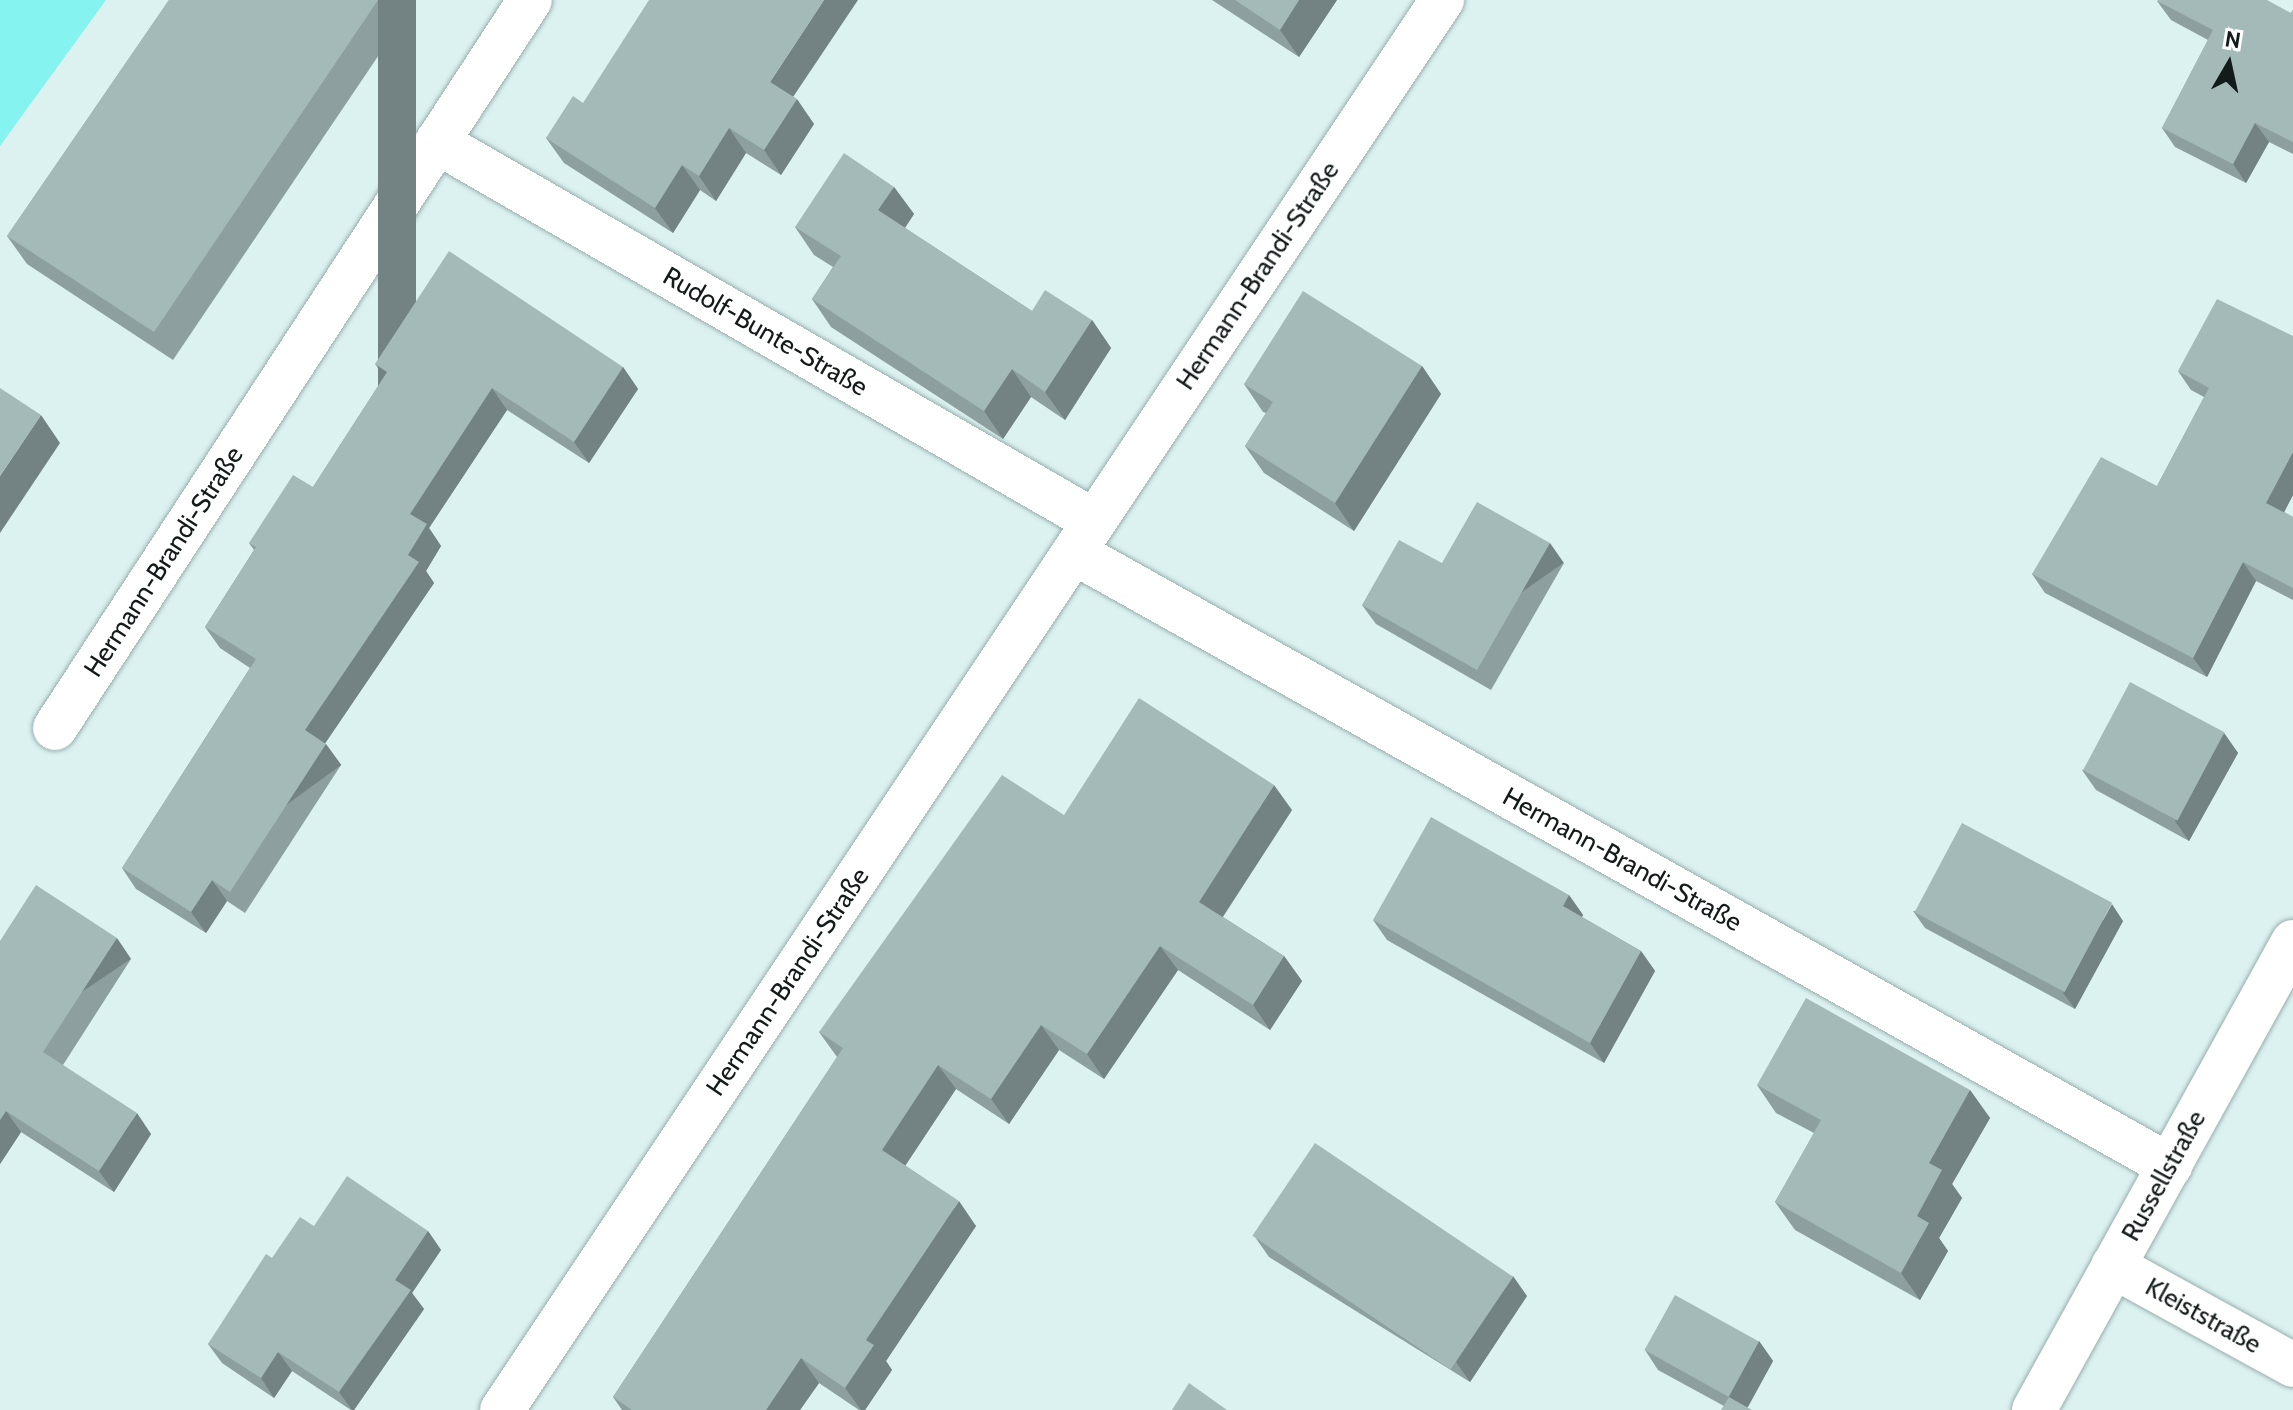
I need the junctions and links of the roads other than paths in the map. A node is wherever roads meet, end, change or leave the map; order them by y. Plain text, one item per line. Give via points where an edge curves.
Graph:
1 (530, 0) edge
2 (1442, 0) edge
3 (437, 142) junction
4 (1084, 537) junction
5 (55, 728) dead end
6 (2293, 942) edge
7 (2170, 1166) junction
8 (2113, 1266) junction
9 (2293, 1365) edge
10 (502, 1410) edge
11 (2034, 1410) edge

1 - 3 street
2 - 4 street, Hermann-Brandi-Straße
3 - 4 street, Rudolf-Bunte-Straße
3 - 5 street, Hermann-Brandi-Straße
4 - 7 street, Hermann-Brandi-Straße
4 - 10 street, Hermann-Brandi-Straße
6 - 7 street, Russellstraße
7 - 8 street, Russellstraße
8 - 9 street, Kleiststraße
8 - 11 street, Russellstraße

